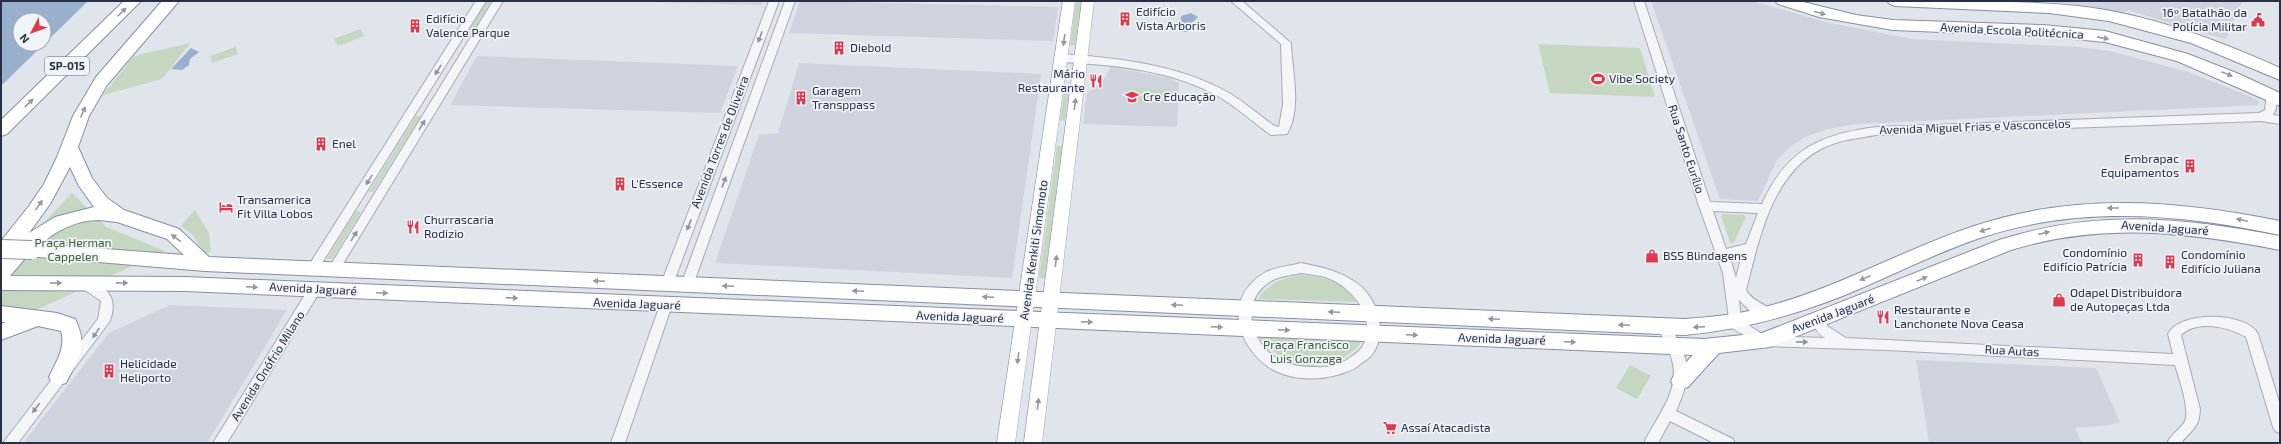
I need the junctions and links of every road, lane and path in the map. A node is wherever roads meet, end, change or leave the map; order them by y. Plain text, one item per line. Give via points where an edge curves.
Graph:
1 (133, 1) edge
2 (171, 1) edge
3 (481, 1) edge
4 (498, 1) edge
5 (774, 1) edge
6 (790, 1) edge
7 (1069, 1) edge
8 (1088, 1) edge
9 (1236, 1) edge
10 (1639, 1) edge
11 (1783, 1) edge
12 (1895, 1) edge
13 (770, 12) junction
14 (786, 13) junction
15 (450, 50) junction
16 (468, 50) junction
17 (1061, 58) junction
18 (1081, 59) junction
19 (752, 60) junction
20 (768, 61) junction
21 (2280, 75) edge
22 (2276, 97) edge
23 (416, 104) junction
24 (434, 105) junction
25 (732, 112) junction
26 (749, 113) junction
27 (2262, 117) junction
28 (2280, 120) edge
29 (1, 130) edge
30 (1051, 133) junction
31 (1072, 134) junction
32 (70, 148) junction
33 (354, 202) junction
34 (374, 203) junction
35 (1705, 206) junction
36 (1765, 209) junction
37 (118, 216) junction
38 (2280, 228) edge
39 (2280, 243) edge
40 (1750, 247) junction
41 (1, 249) edge
42 (1721, 252) junction
43 (1, 253) edge
44 (205, 264) junction
45 (313, 268) junction
46 (334, 269) junction
47 (1729, 273) junction
48 (3, 280) edge
49 (83, 283) junction
50 (667, 284) junction
51 (687, 284) junction
52 (315, 289) junction
53 (1740, 289) junction
54 (1027, 298) junction
55 (1051, 300) junction
56 (666, 305) junction
57 (1244, 308) junction
58 (1, 314) edge
59 (1373, 314) junction
60 (1768, 314) junction
61 (1821, 318) junction
62 (1024, 319) junction
63 (39, 320) junction
64 (1048, 320) junction
65 (1735, 323) junction
66 (1662, 326) junction
67 (1245, 328) junction
68 (1, 332) edge
69 (1374, 334) junction
70 (1763, 341) junction
71 (1845, 343) junction
72 (1674, 346) junction
73 (1712, 347) junction
74 (2179, 360) junction
75 (59, 377) junction
76 (1681, 381) junction
77 (1667, 413) junction
78 (2280, 427) edge
79 (10, 443) edge
80 (220, 443) edge
81 (618, 443) edge
82 (1006, 443) edge
83 (1033, 443) edge
84 (1651, 443) edge
85 (1728, 443) edge
86 (2174, 443) edge

29 -> 1 highway, SP-015
32 -> 2 highway via 83,110 94,92
3 - 15 street
4 - 16 street
5 - 13 street, Avenida Torres de Oliveira
6 - 14 street, Avenida Torres de Oliveira
7 -> 17 main road, Avenida Kenkiti Simomoto
8 - 18 main road, Avenida Kenkiti Simomoto
9 - 18 street via 1286,43 1289,114 1287,127 1283,131 1275,132 1225,96 1198,83 1167,73
10 - 35 street, Rua Santo Eurílio
11 -> 22 highway, Avenida Escola Politécnica via 1829,15 1867,22 1931,27 2039,30 2108,38 2206,66
12 - 21 highway, Avenida Escola Politécnica via 2050,8 2103,14 2193,38
13 - 14 street
13 -> 19 street, Avenida Torres de Oliveira
14 - 20 street, Avenida Torres de Oliveira
15 - 16 street
15 -> 23 street
16 - 24 street
17 - 18 street
17 - 30 main road, Avenida Kenkiti Simomoto
31 -> 18 main road, Avenida Kenkiti Simomoto
19 - 20 street
19 - 25 street, Avenida Torres de Oliveira
20 - 26 street, Avenida Torres de Oliveira
22 - 27 street via 2270,112
23 - 24 street
23 -> 33 street
34 -> 24 street
25 - 26 street
25 -> 50 street, Avenida Torres de Oliveira
51 -> 26 street, Avenida Torres de Oliveira
27 - 28 street, Avenida Miguel Frias e Vasconcelos
27 - 36 street, Avenida Miguel Frias e Vasconcelos via 1858,132 1817,146 1793,162 1774,189
30 - 31 main road
30 - 54 main road, Avenida Kenkiti Simomoto
55 -> 31 main road, Avenida Kenkiti Simomoto
32 - 37 highway via 91,192
43 -> 32 highway via 48,193
33 - 34 street
33 - 45 street
46 -> 34 street
35 - 36 street
35 - 42 street, Rua Santo Eurílio
36 - 40 street, Avenida Miguel Frias e Vasconcelos
44 -> 37 highway via 173,234
37 - 48 highway via 88,213 57,224 31,242
38 -> 60 highway, Avenida Jaguaré via 2172,209 2112,207 2041,214 1976,233 1824,295
61 -> 39 highway, Avenida Jaguaré via 2005,245 2046,232 2126,224 2230,234
40 - 42 street via 1729,254
40 - 53 street, Avenida Miguel Frias e Vasconcelos
41 - 44 highway, Avenida Jaguaré, bridge
42 - 47 street, Rua Santo Eurílio
44 - 45 highway, Avenida Jaguaré
45 - 46 highway, Avenida Jaguaré
50 -> 46 highway, Avenida Jaguaré
47 - 53 street, Rua Santo Eurílio
47 - 65 street, Rua Santo Eurílio
48 -> 49 highway, Avenida Jaguaré via 28,284
49 -> 52 highway, Avenida Jaguaré
49 -> 75 street via 104,294 108,301 108,311 90,342
50 - 51 highway, Avenida Jaguaré
54 -> 51 highway, Avenida Jaguaré
52 -> 56 highway, Avenida Jaguaré
52 - 80 street, Avenida Onófrio Milano
53 - 60 street, Rua Santo Eurílio via 1745,300
54 - 55 highway, Avenida Jaguaré
54 - 62 main road, Avenida Kenkiti Simomoto
57 -> 55 highway, Avenida Jaguaré
55 - 64 main road, Avenida Kenkiti Simomoto
56 - 62 highway, Avenida Jaguaré
56 - 81 street
59 -> 57 highway, Avenida Jaguaré
57 - 59 street via 1250,292 1263,279 1280,271 1306,268 1332,273 1350,283 1364,296
57 - 67 street
58 - 63 highway
66 -> 59 highway, Avenida Jaguaré
59 - 69 street
60 - 65 highway, Avenida Jaguaré
61 - 70 highway, Avenida Jaguaré
61 - 71 street, Rua Autas via 1821,329
62 - 64 highway, Avenida Jaguaré
62 -> 82 main road, Avenida Kenkiti Simomoto
63 - 68 highway
63 - 75 highway via 57,321 68,325 72,330 73,348
64 -> 67 highway, Avenida Jaguaré
83 -> 64 main road, Avenida Kenkiti Simomoto
65 -> 66 highway, Avenida Jaguaré via 1701,327
65 - 70 street
66 - 72 street
67 -> 69 highway, Avenida Jaguaré
67 - 69 street via 1254,346 1269,360 1289,369 1311,373 1333,371 1352,363 1366,350
69 -> 72 highway, Avenida Jaguaré
70 -> 71 street, Rua Autas
70 - 73 highway, Avenida Jaguaré
71 - 74 street, Rua Autas
72 - 73 highway, Avenida Jaguaré
72 - 76 street
73 - 76 highway
74 - 78 street via 2174,334 2187,323 2222,322 2248,331 2254,338
74 - 86 street via 2192,403 2193,420 2189,429 2177,437
75 -> 79 street
76 - 77 street
77 - 84 street
77 - 85 street

